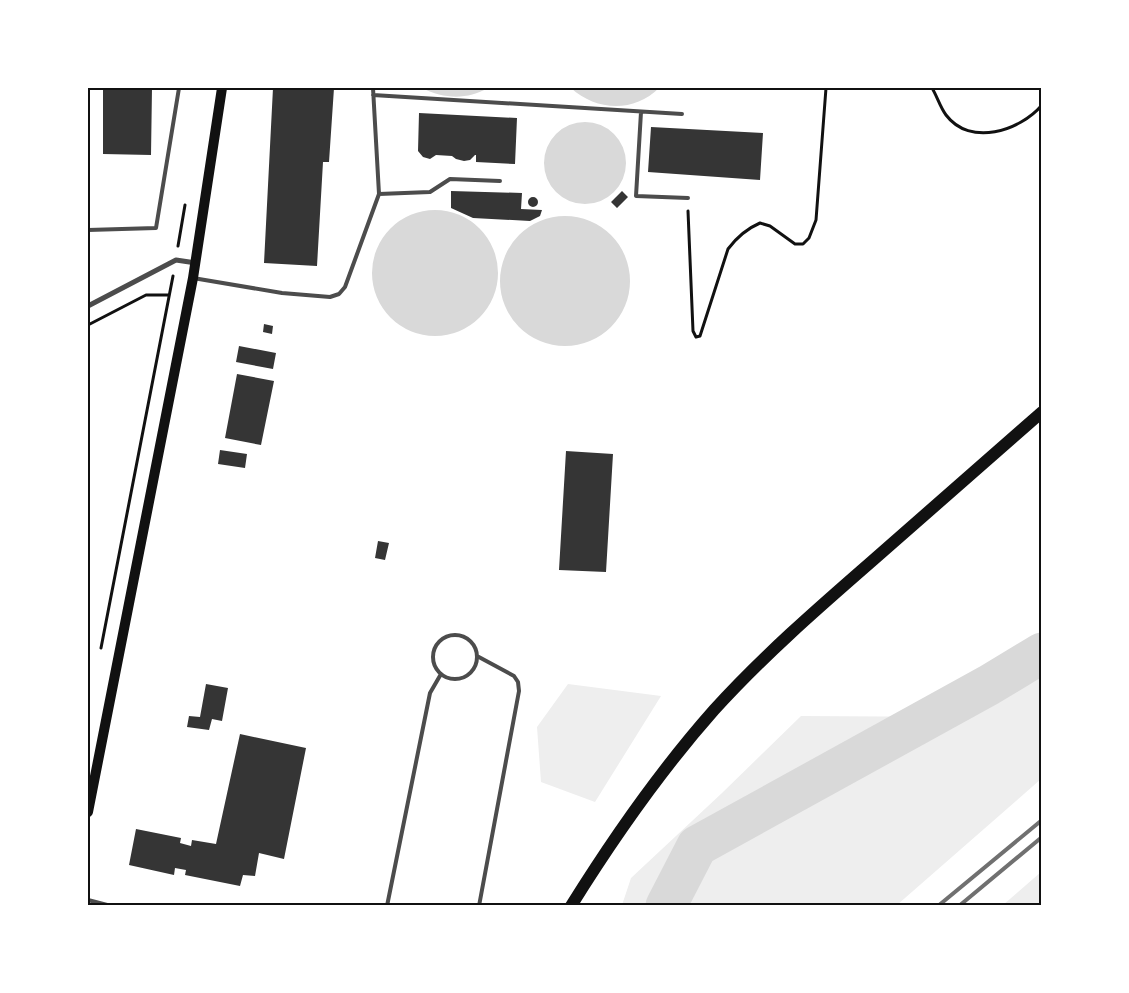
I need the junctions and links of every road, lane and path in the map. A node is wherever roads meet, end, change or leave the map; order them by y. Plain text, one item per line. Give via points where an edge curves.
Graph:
1 (179, 88) edge
2 (222, 88) edge
3 (373, 88) edge
4 (826, 88) edge
5 (932, 88) edge
6 (373, 95) junction
7 (1042, 105) edge
8 (641, 112) junction
9 (682, 114) dead end
10 (500, 181) dead end
11 (379, 194) junction
12 (688, 198) joint
13 (88, 230) edge
14 (179, 238) dead end
15 (178, 246) dead end
16 (196, 263) junction
17 (194, 278) junction
18 (171, 286) dead end
19 (169, 295) junction
20 (88, 306) edge
21 (88, 325) edge
22 (1042, 412) edge
23 (100, 650) dead end
24 (477, 656) junction
25 (441, 674) junction
26 (88, 812) edge
27 (88, 900) edge
28 (111, 906) edge
29 (387, 906) edge
30 (479, 906) edge
31 (571, 906) edge

1 - 13 lane via 156,228
2 - 16 main road
3 - 6 lane
4 - 12 path via 816,220 809,238 803,244 795,244 770,226 760,223 735,239 728,249 700,336 696,337 692,331
5 - 7 path via 946,115 959,127 977,132 997,133 1022,122
6 - 8 lane
6 - 11 lane
8 - 9 lane
8 - 12 lane via 636,196
10 - 11 lane via 450,179 430,192
11 - 17 lane via 345,288 339,294 330,297 282,293
14 - 15 path
16 - 17 main road
16 - 20 street via 176,260
17 - 26 main road
18 - 19 path
19 - 21 path via 146,296
19 - 23 path
22 - 31 main road via 842,587 765,658 715,710 666,767 610,844
24 - 25 lane via 473,670 461,678
24 - 25 lane via 467,638 460,635 446,637 434,654
24 - 30 lane via 514,676 519,691
25 - 29 lane via 430,693
27 - 28 lane

